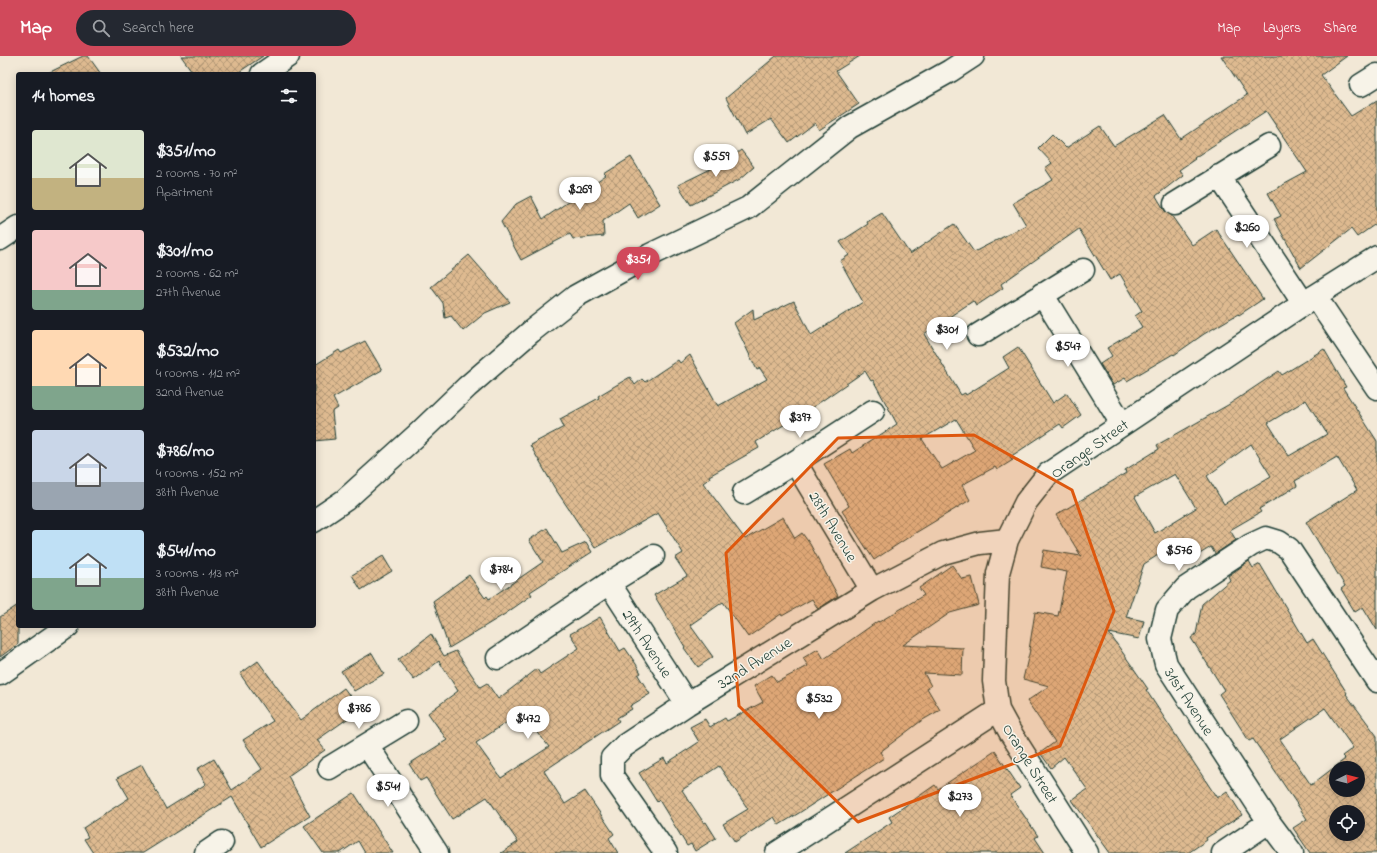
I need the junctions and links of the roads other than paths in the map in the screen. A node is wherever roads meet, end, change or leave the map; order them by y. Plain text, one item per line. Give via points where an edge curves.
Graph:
1 (288, 56) edge
2 (973, 56) edge
3 (265, 72) edge
4 (1269, 146) dead end
5 (1219, 176) junction
6 (1175, 204) dead end
7 (16, 228) edge
8 (0, 239) edge
9 (1377, 257) edge
10 (1083, 270) dead end
11 (1042, 294) junction
12 (1310, 300) junction
13 (978, 335) dead end
14 (1377, 388) edge
15 (874, 411) dead end
16 (1122, 424) junction
17 (795, 462) junction
18 (744, 493) dead end
19 (316, 520) edge
20 (1007, 540) junction
21 (653, 556) dead end
22 (609, 583) junction
23 (872, 590) junction
24 (65, 628) edge
25 (498, 658) dead end
26 (0, 674) edge
27 (1377, 681) edge
28 (687, 704) junction
29 (998, 710) junction
30 (406, 720) dead end
31 (367, 745) junction
32 (330, 768) dead end
33 (1269, 822) junction
34 (1080, 850) edge
35 (438, 853) edge
36 (666, 853) edge
37 (777, 853) edge
38 (1223, 853) edge
39 (1292, 853) edge

1 - 3 street
2 - 19 street via 850,126 748,208 650,255 576,296 467,387 344,500
4 - 5 street
5 - 6 street
5 - 12 street
7 - 8 street
9 - 12 street, Orange Street
10 - 11 street
11 - 13 street
11 - 16 street
12 - 14 street
12 - 16 street, Orange Street
15 - 17 street
16 - 20 street, Orange Street via 1048,474 1026,502
17 - 18 street
17 - 23 street, 28th Avenue
20 - 23 street, 32nd Avenue via 980,543 943,553
20 - 29 street, Orange Street via 998,573 996,607 994,681
21 - 22 street
22 - 25 street
22 - 28 street, 29th Avenue
23 - 28 street, 32nd Avenue
24 - 26 street
27 - 33 street, 31st Avenue via 1289,549 1279,542 1266,538 1251,545 1186,588 1167,610 1160,639 1166,664
28 - 36 street, 32nd Avenue via 624,746 612,758 612,776
29 - 34 street, Orange Street
29 - 37 street
30 - 31 street
31 - 32 street
31 - 35 street
33 - 38 street
33 - 39 street, 31st Avenue

